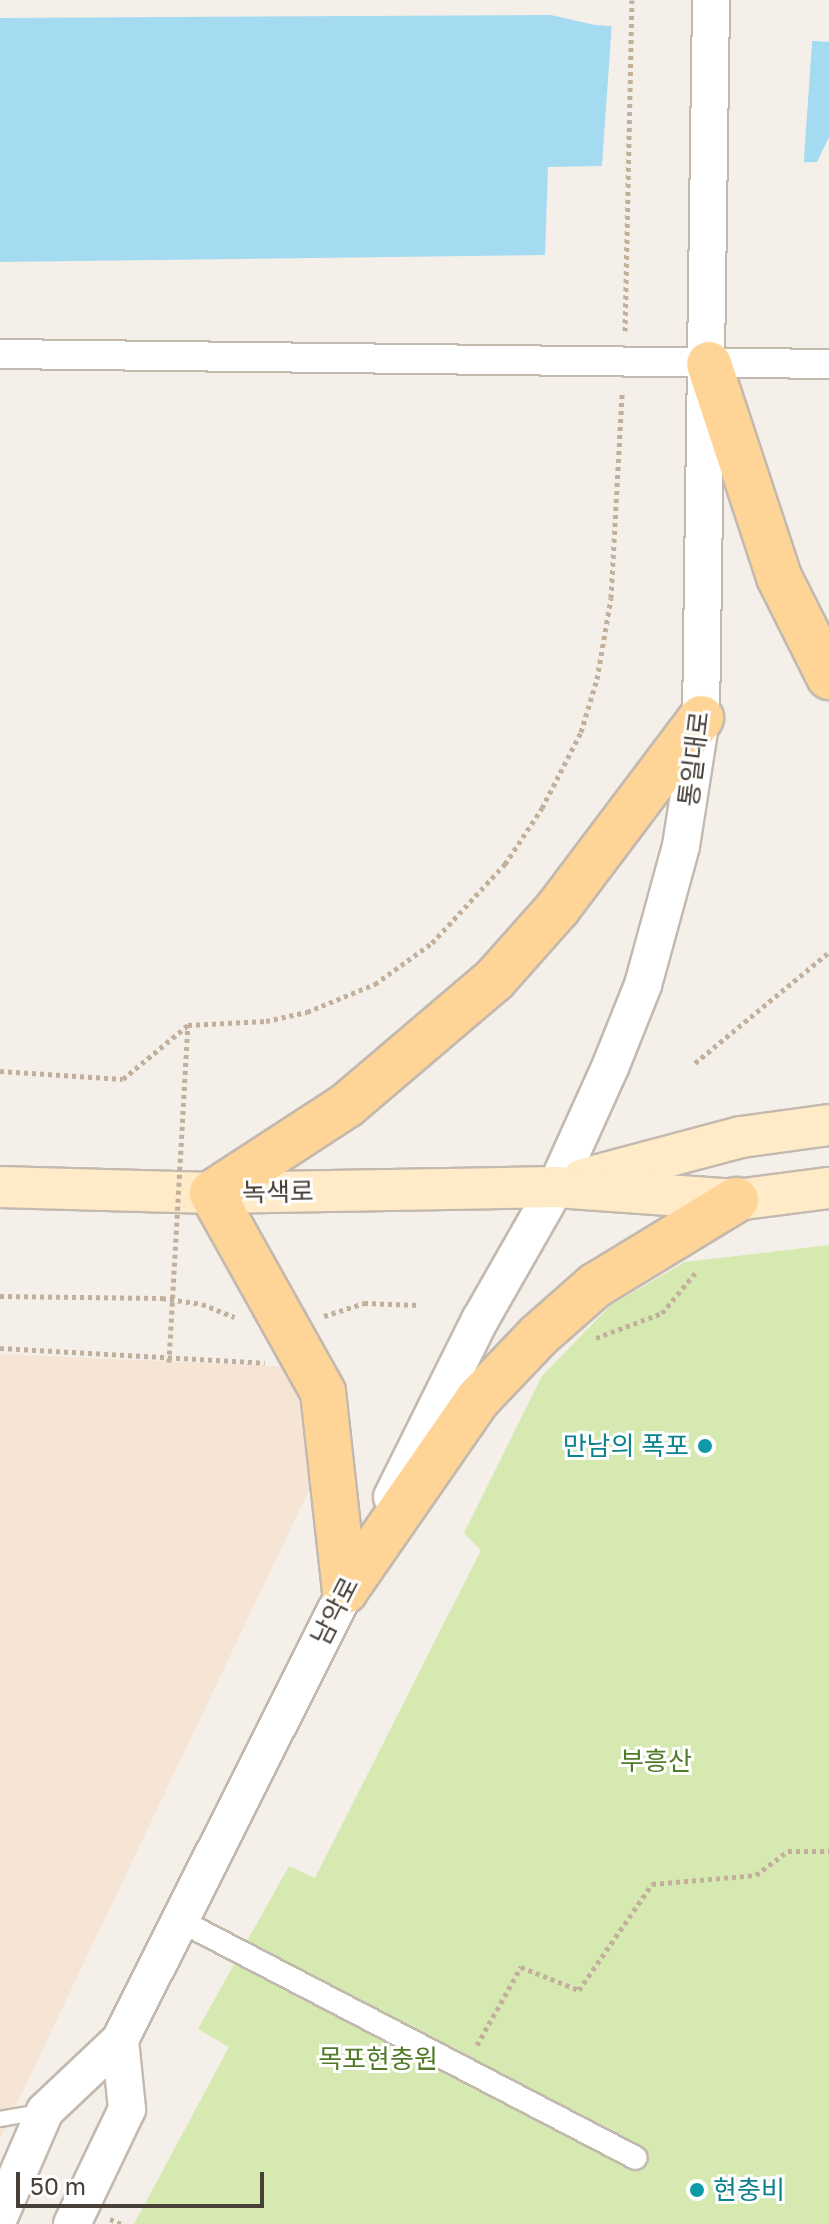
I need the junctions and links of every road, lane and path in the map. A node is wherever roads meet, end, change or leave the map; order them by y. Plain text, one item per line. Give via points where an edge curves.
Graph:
1 (632, 0) edge
2 (711, 0) edge
3 (624, 342) dead end
4 (0, 354) edge
5 (709, 364) junction
6 (829, 364) edge
7 (622, 387) dead end
8 (829, 677) edge
9 (701, 718) junction
10 (829, 952) edge
11 (188, 1025) junction
12 (695, 1063) dead end
13 (0, 1071) edge
14 (829, 1125) edge
15 (0, 1187) edge
16 (556, 1187) junction
17 (829, 1188) edge
18 (212, 1193) junction
19 (736, 1200) junction
20 (704, 1260) dead end
21 (0, 1296) edge
22 (420, 1305) dead end
23 (312, 1321) dead end
24 (246, 1325) dead end
25 (586, 1341) dead end
26 (0, 1348) edge
27 (169, 1362) junction
28 (262, 1366) dead end
29 (345, 1591) junction
30 (829, 1851) edge
31 (177, 1919) junction
32 (120, 2040) junction
33 (462, 2070) junction
34 (45, 2111) junction
35 (0, 2119) edge
36 (636, 2158) dead end
37 (0, 2215) edge
38 (72, 2224) edge

1 - 3 path
2 - 5 street, 통일대로
4 - 5 street
5 - 6 street
5 - 8 main road via 779,577
5 - 9 street, 통일대로
7 - 11 path, bridge via 611,598 597,679 581,732 542,808 505,864 432,943 375,984 307,1012 266,1021
9 - 16 street, 통일대로 via 681,846 643,985
9 - 18 main road via 558,908 495,979 347,1105
10 - 12 path
11 - 13 path via 123,1079
11 - 27 path, bridge
14 - 16 main road, 녹색로 via 741,1137
15 - 18 main road, 녹색로
16 - 18 main road, 녹색로
16 - 19 main road, 녹색로
16 - 29 street, 남악로 via 480,1320
17 - 19 main road, 녹색로
18 - 29 main road via 323,1392
19 - 29 main road via 596,1285 539,1335 478,1399
20 - 25 path via 662,1313
21 - 24 path via 162,1298 202,1304
22 - 23 path via 364,1303
26 - 27 path
27 - 28 path
29 - 31 street, 남악로
30 - 33 path via 788,1851 756,1875 652,1884 579,1990 521,1967
31 - 32 street, 남악로
31 - 33 street
32 - 34 street, 남악로
32 - 38 street via 127,2109
33 - 36 street
34 - 35 lane
34 - 37 street, 남악로

